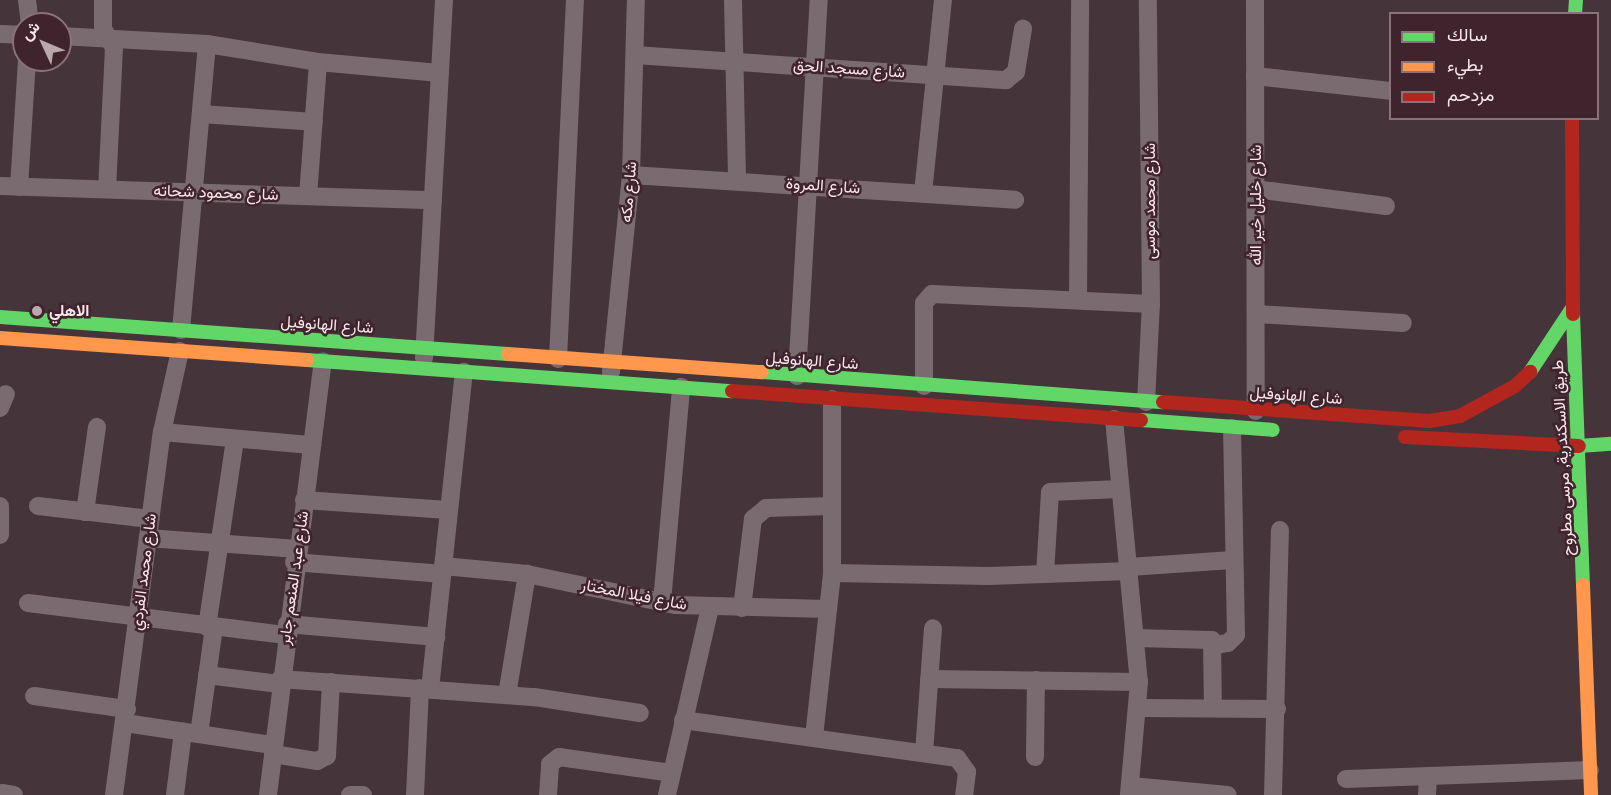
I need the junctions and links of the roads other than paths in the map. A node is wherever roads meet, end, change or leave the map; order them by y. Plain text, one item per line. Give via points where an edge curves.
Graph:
1 (103, 0) edge
2 (444, 0) edge
3 (575, 0) edge
4 (636, 0) edge
5 (733, 0) edge
6 (819, 0) edge
7 (943, 0) edge
8 (1080, 0) edge
9 (1148, 0) edge
10 (1255, 0) edge
11 (1023, 29) dead end
12 (72, 36) edge
13 (110, 38) junction
14 (207, 44) junction
15 (635, 55) junction
16 (318, 62) junction
17 (737, 62) junction
18 (817, 67) junction
19 (26, 72) edge
20 (440, 73) junction
21 (935, 75) junction
22 (1255, 76) junction
23 (1389, 91) edge
24 (201, 114) junction
25 (1572, 120) edge
26 (314, 122) junction
27 (631, 175) junction
28 (737, 181) junction
29 (809, 185) junction
30 (0, 186) edge
31 (19, 187) junction
32 (107, 189) junction
33 (1256, 189) junction
34 (194, 192) junction
35 (923, 193) junction
36 (308, 196) junction
37 (433, 200) junction
38 (1015, 200) dead end
39 (1386, 206) dead end
40 (1078, 300) junction
41 (1151, 304) junction
42 (1573, 307) junction
43 (1256, 314) junction
44 (0, 317) edge
45 (1403, 323) dead end
46 (181, 330) junction
47 (0, 338) edge
48 (424, 348) junction
49 (180, 351) junction
50 (558, 358) junction
51 (323, 361) junction
52 (612, 362) junction
53 (423, 369) junction
54 (464, 372) junction
55 (797, 376) junction
56 (610, 382) junction
57 (924, 386) junction
58 (681, 387) junction
59 (832, 399) junction
60 (1146, 402) junction
61 (1256, 411) junction
62 (1114, 419) junction
63 (97, 427) dead end
64 (1232, 428) junction
65 (1292, 431) dead end
66 (162, 432) junction
67 (1388, 436) dead end
68 (235, 439) junction
69 (1611, 444) edge
70 (312, 445) junction
71 (1579, 446) junction
72 (1120, 489) junction
73 (304, 500) junction
74 (0, 506) edge
75 (38, 506) dead end
76 (831, 506) junction
77 (448, 510) junction
78 (85, 512) junction
79 (150, 519) junction
80 (1280, 530) dead end
81 (0, 535) edge
82 (148, 538) junction
83 (219, 543) junction
84 (296, 555) junction
85 (1233, 560) junction
86 (1129, 569) junction
87 (443, 570) junction
88 (832, 573) junction
89 (527, 574) junction
90 (1045, 574) junction
91 (662, 602) junction
92 (28, 603) dead end
93 (710, 607) junction
94 (742, 608) junction
95 (827, 609) junction
96 (137, 618) junction
97 (210, 627) junction
98 (933, 628) dead end
99 (286, 630) junction
100 (436, 637) junction
101 (1135, 638) junction
102 (1215, 645) junction
103 (207, 675) junction
104 (929, 679) junction
105 (1036, 680) junction
106 (279, 682) junction
107 (331, 682) junction
108 (1139, 682) junction
109 (425, 689) junction
110 (507, 695) junction
111 (34, 696) dead end
112 (1139, 708) junction
113 (1213, 708) junction
114 (1277, 709) junction
115 (640, 713) dead end
116 (126, 716) junction
117 (683, 720) junction
118 (191, 733) junction
119 (814, 736) junction
120 (273, 750) junction
121 (924, 753) junction
122 (1035, 757) dead end
123 (1590, 770) junction
124 (671, 773) junction
125 (1428, 776) junction
126 (1346, 780) dead end
127 (1391, 786) edge
128 (1130, 790) edge
129 (1176, 793) edge
130 (1209, 794) edge
131 (114, 795) edge
132 (175, 795) edge
133 (268, 795) edge
134 (350, 795) edge
135 (363, 795) edge
136 (415, 795) edge
137 (548, 795) edge
138 (667, 795) edge
139 (964, 795) edge
140 (1228, 795) edge
141 (1273, 795) edge
142 (1427, 795) edge
143 (1591, 795) edge

1 - 13 street via 103,29
2 - 20 street
3 - 50 street
4 - 15 street, شارع مكه
5 - 17 street
6 - 18 street
7 - 21 street
8 - 40 street
9 - 41 street, شارع محمد موسى
10 - 22 street, شارع خليل خير الله
11 - 21 street, شارع مسجد الحق via 1012,78
12 - 13 street
13 - 14 street
13 - 32 street via 114,47
14 - 16 street
14 - 24 street
15 - 17 street, شارع مسجد الحق
15 - 27 street, شارع مكه
16 - 20 street
16 - 26 street
17 - 18 street, شارع مسجد الحق
17 - 28 street
18 - 21 street, شارع مسجد الحق
18 - 29 street
19 - 31 street
20 - 37 street
21 - 35 street
22 - 23 street
22 - 33 street, شارع خليل خير الله
24 - 26 street
24 - 34 street
25 - 42 street, طريق الاسكندرية, مرسى مطروح
26 - 36 street
27 - 28 street, شارع المروة
27 - 52 street, شارع مكه
28 - 29 street, شارع المروة
29 - 35 street, شارع المروة
29 - 55 street
30 - 31 street, شارع محمود شحاته
31 - 32 street, شارع محمود شحاته
32 - 34 street, شارع محمود شحاته
33 - 39 street
33 - 43 street, شارع خليل خير الله
34 - 36 street, شارع محمود شحاته
34 - 46 street
35 - 38 street, شارع المروة
36 - 37 street, شارع محمود شحاته
37 - 48 street
40 - 41 street
40 - 57 street via 932,294 924,303
41 - 60 street, شارع محمد موسى
42 - 61 street, شارع الهانوفيل via 1538,364 1515,386 1460,416 1429,421
42 - 71 street, طريق الاسكندرية, مرسى مطروح
43 - 45 street
43 - 61 street, شارع خليل خير الله
44 - 46 street, شارع الهانوفيل
46 - 48 street, شارع الهانوفيل
47 - 49 street
48 - 50 street, شارع الهانوفيل
48 - 53 street
49 - 51 street
49 - 66 street, شارع محمد الفردي
50 - 52 street, شارع الهانوفيل
51 - 53 street
51 - 70 street, شارع عبد المنعم جابر
52 - 55 street, شارع الهانوفيل
52 - 56 street, شارع مكه
53 - 54 street
54 - 56 street
54 - 77 street
55 - 57 street, شارع الهانوفيل
56 - 58 street
57 - 60 street, شارع الهانوفيل
58 - 59 street
58 - 91 street
59 - 62 street
59 - 76 street
60 - 61 street, شارع الهانوفيل
62 - 64 street
62 - 72 street
63 - 78 street
64 - 65 street
64 - 85 street
66 - 68 street
66 - 79 street, شارع محمد الفردي
67 - 71 street
68 - 70 street
68 - 83 street
69 - 71 street
70 - 73 street, شارع عبد المنعم جابر
71 - 123 street, طريق الاسكندرية, مرسى مطروح
72 - 86 street
72 - 90 street via 1050,492
73 - 77 street
73 - 84 street, شارع عبد المنعم جابر
74 - 81 street
75 - 78 street
76 - 88 street
76 - 94 street via 766,508 753,519
77 - 87 street
78 - 79 street
79 - 82 street, شارع محمد الفردي
80 - 114 street
82 - 83 street, شارع فيلا المختار
82 - 96 street, شارع محمد الفردي
83 - 84 street, شارع فيلا المختار
83 - 97 street
84 - 87 street, شارع فيلا المختار
84 - 99 street, شارع عبد المنعم جابر
85 - 86 street
85 - 102 street via 1236,635 1228,643
86 - 90 street
86 - 101 street
87 - 89 street, شارع فيلا المختار
87 - 100 street
88 - 90 street
88 - 95 street
89 - 91 street, شارع فيلا المختار
89 - 110 street
91 - 93 street, شارع فيلا المختار
92 - 96 street
93 - 94 street, شارع فيلا المختار
93 - 117 street
94 - 95 street, شارع فيلا المختار
95 - 119 street
96 - 97 street
96 - 116 street, شارع محمد الفردي
97 - 99 street
97 - 103 street
98 - 104 street
99 - 100 street
99 - 106 street, شارع عبد المنعم جابر
100 - 109 street
101 - 102 street via 1206,638
101 - 108 street
102 - 113 street
103 - 106 street
103 - 118 street
104 - 105 street
104 - 121 street
105 - 108 street
105 - 122 street
106 - 107 street
106 - 120 street, شارع عبد المنعم جابر
107 - 109 street
107 - 120 street via 327,756 317,761
108 - 112 street
109 - 110 street
109 - 136 street
110 - 115 street
111 - 116 street
112 - 113 street
112 - 128 street
113 - 114 street
114 - 141 street
116 - 118 street
116 - 131 street, شارع محمد الفردي
117 - 119 street
117 - 124 street
118 - 120 street
118 - 132 street
119 - 121 street
120 - 133 street, شارع عبد المنعم جابر
121 - 139 street via 964,763
123 - 125 street
123 - 143 street, طريق الاسكندرية, مرسى مطروح
124 - 137 street via 559,757 550,764
124 - 138 street
125 - 127 street
125 - 142 street
126 - 127 street
128 - 129 street
129 - 130 street
130 - 140 street
134 - 135 street

